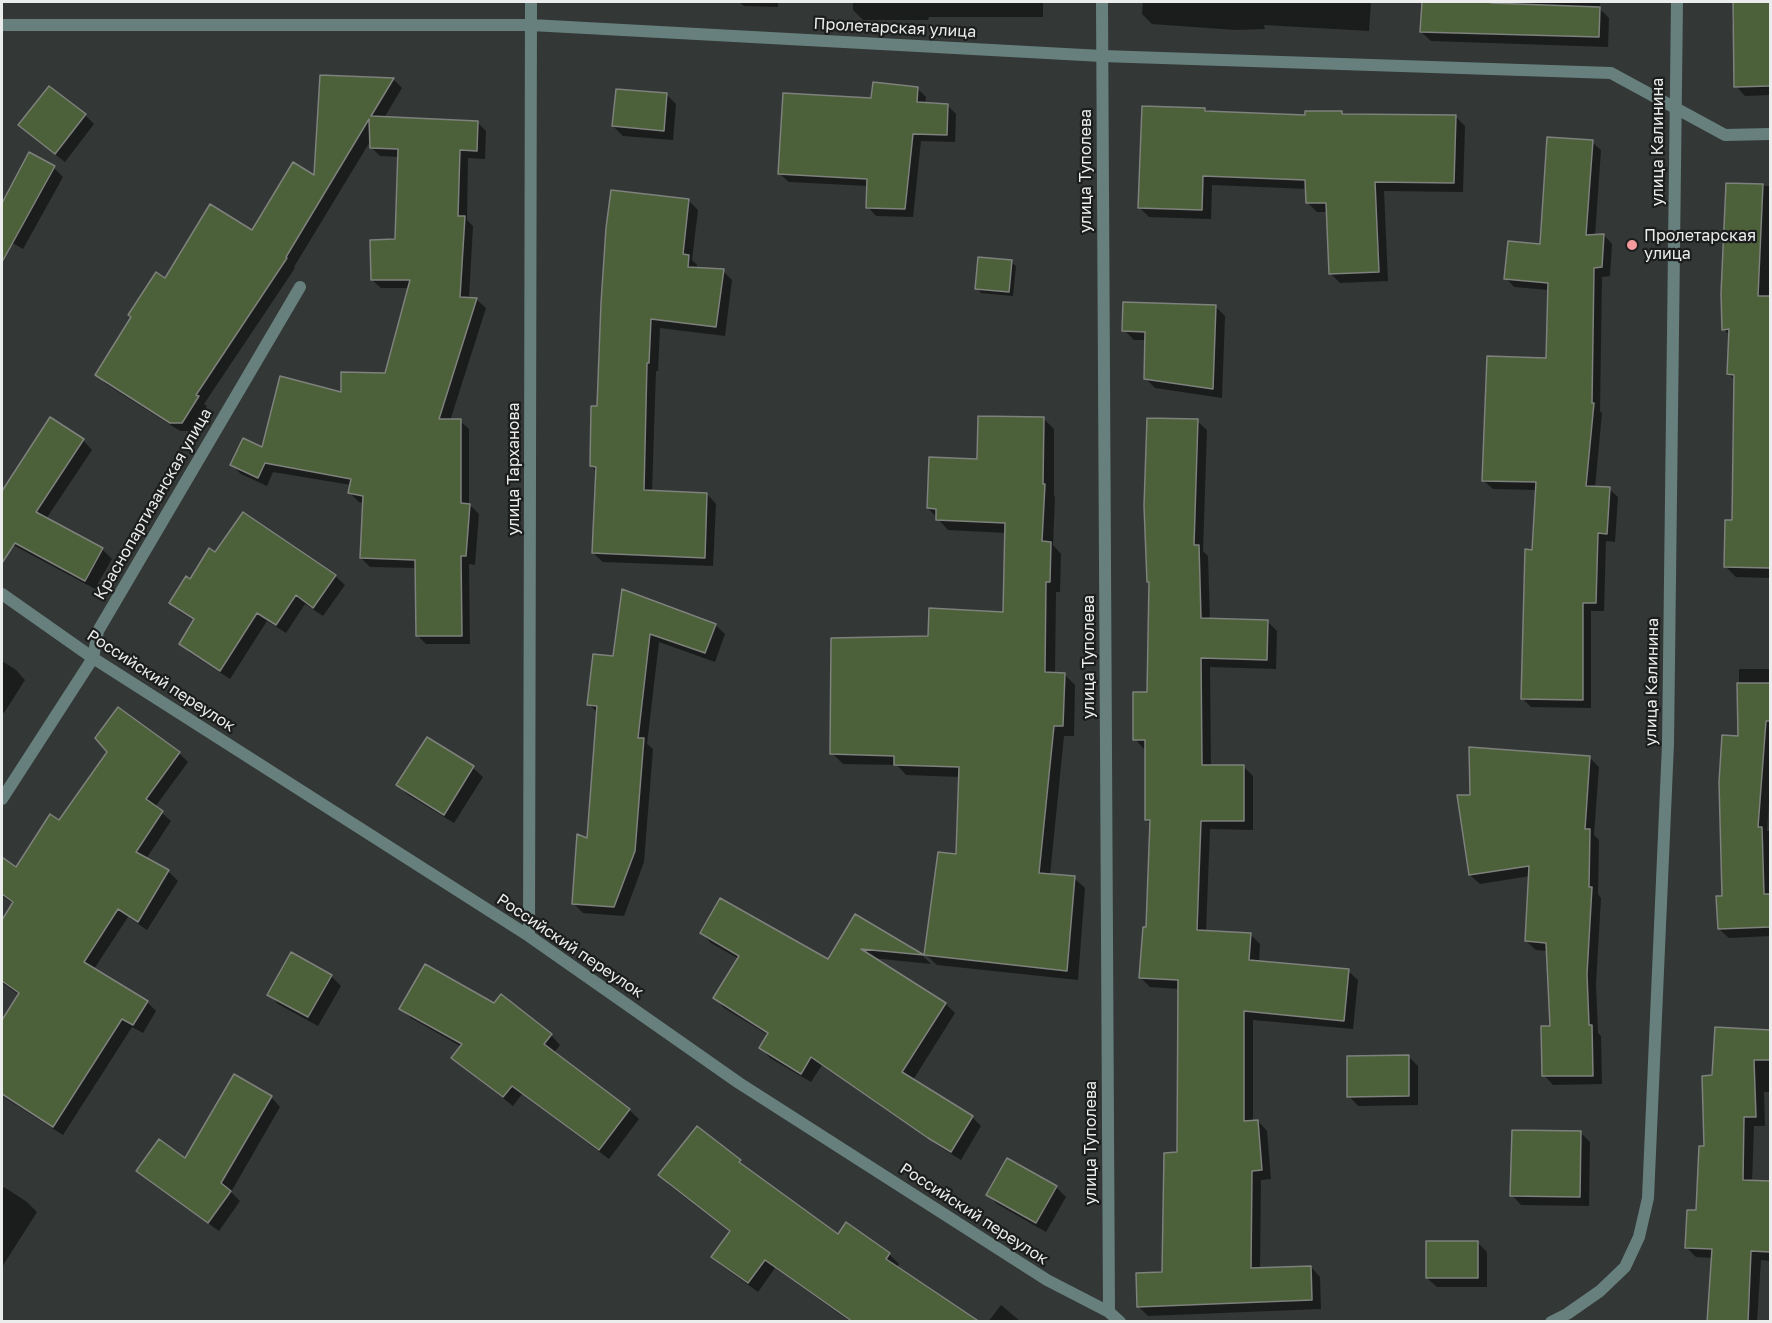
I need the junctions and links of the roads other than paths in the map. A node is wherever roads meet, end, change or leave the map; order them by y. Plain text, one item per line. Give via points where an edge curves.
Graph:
1 (531, 2) edge
2 (1102, 2) edge
3 (1677, 2) edge
4 (2, 25) edge
5 (531, 25) junction
6 (1102, 56) junction
7 (1674, 108) junction
8 (1770, 134) edge
9 (300, 287) dead end
10 (2, 594) edge
11 (93, 658) junction
12 (2, 799) edge
13 (529, 936) junction
14 (1108, 1312) junction
15 (1120, 1322) edge
16 (1551, 1322) edge

1 - 5 street, улица Тарханова
2 - 6 street, улица Туполева
3 - 7 street, улица Калинина
4 - 5 street, Пролетарская улица
5 - 6 street, Пролетарская улица
5 - 13 street, улица Тарханова
6 - 7 street, Пролетарская улица via 1611,73
6 - 14 street, улица Туполева
7 - 8 street, Пролетарская улица via 1725,135
7 - 16 street, улица Калинина via 1668,744 1648,1198 1639,1237 1625,1267 1600,1291
9 - 11 street, Краснопартизанская улица via 98,631
10 - 11 street, Российский переулок
11 - 12 street, Краснопартизанская улица
11 - 13 street, Российский переулок
13 - 14 street, Российский переулок via 739,1083 1047,1280
14 - 15 street, Российский переулок

